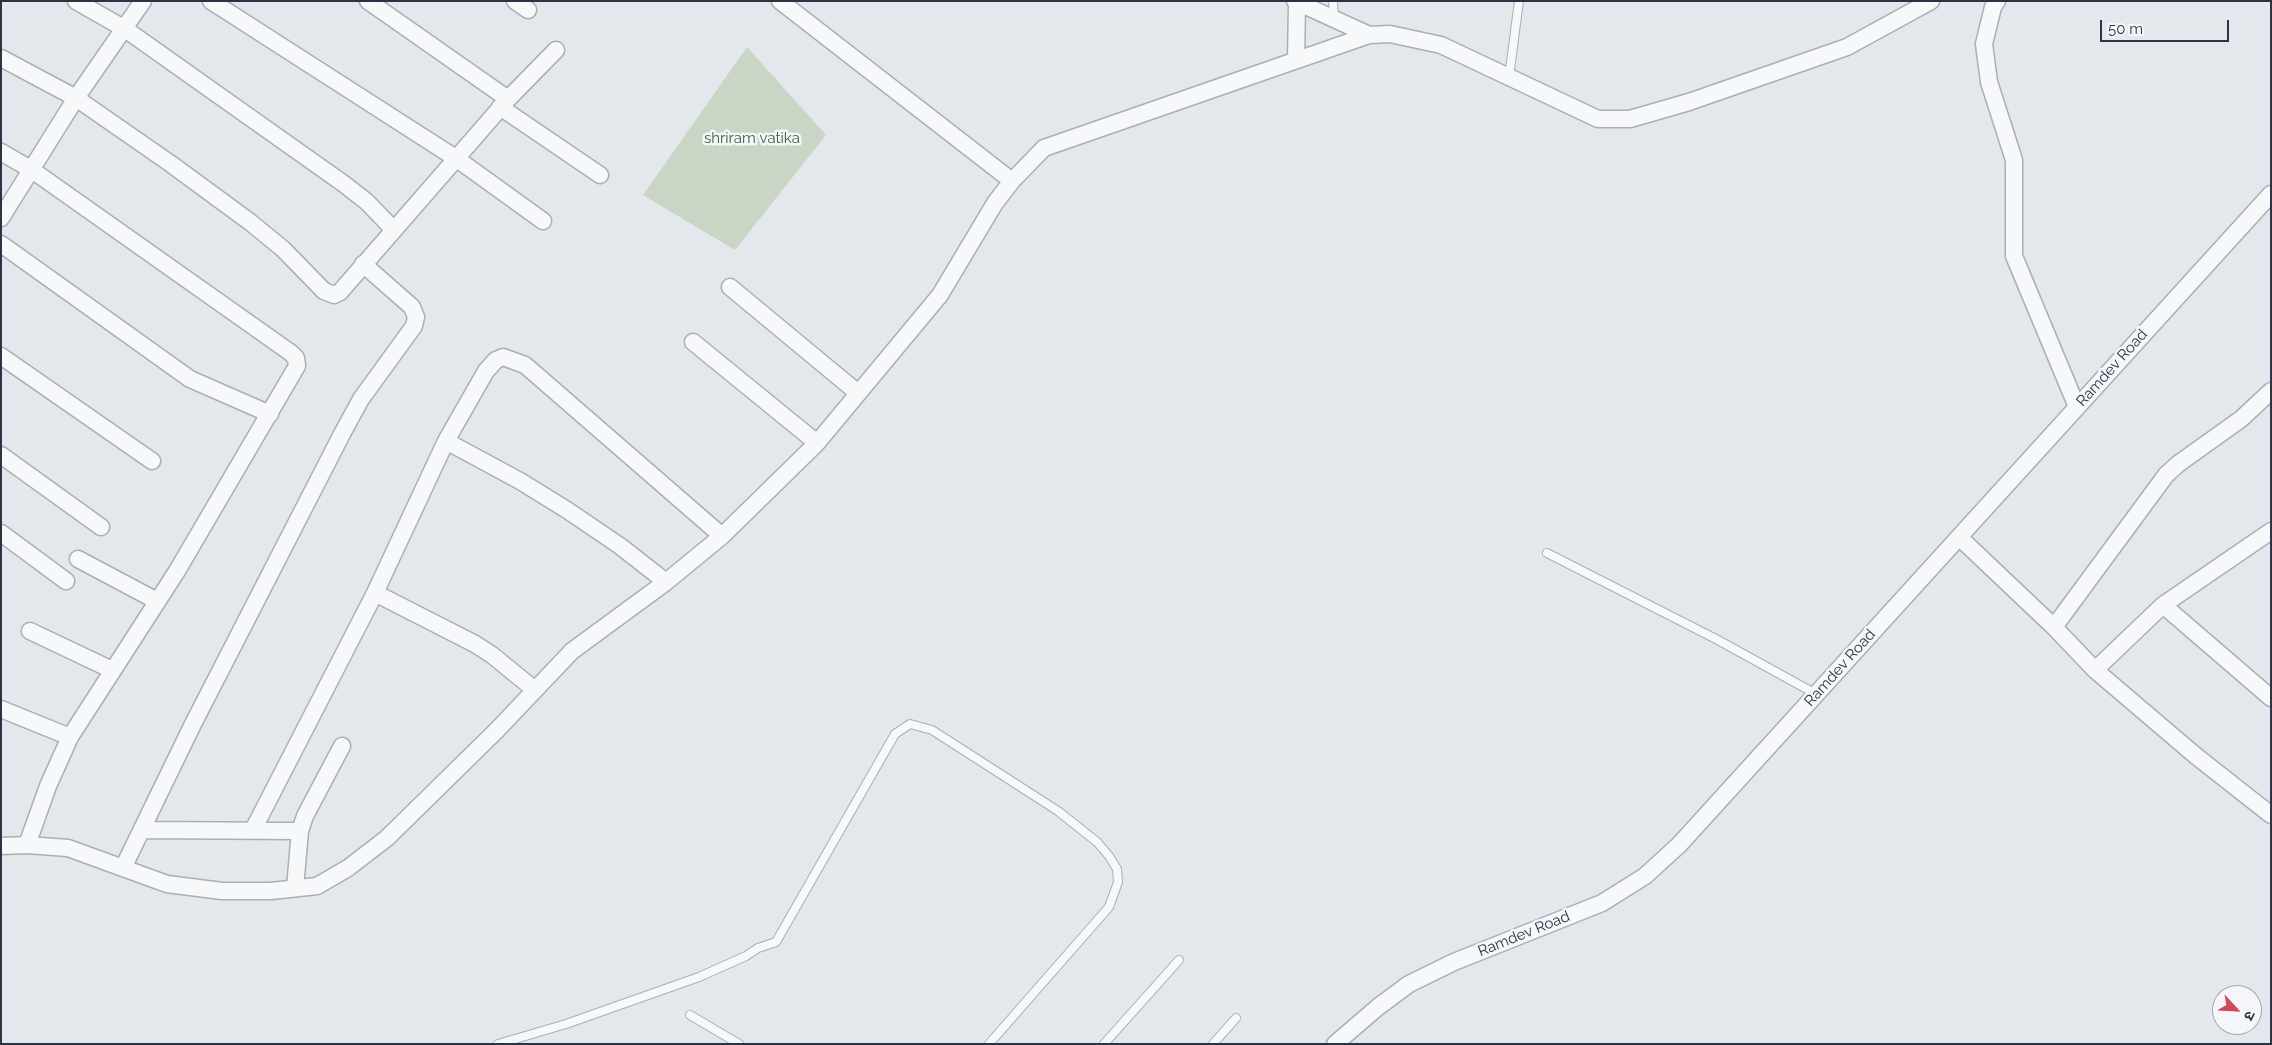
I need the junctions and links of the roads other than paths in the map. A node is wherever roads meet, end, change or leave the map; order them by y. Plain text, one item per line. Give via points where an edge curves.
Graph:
1 (76, 1) edge
2 (143, 1) edge
3 (211, 1) edge
4 (368, 1) edge
5 (780, 1) edge
6 (1333, 1) edge
7 (1519, 1) edge
8 (1931, 1) edge
9 (1997, 1) edge
10 (1296, 2) edge
11 (1334, 20) junction
12 (125, 29) junction
13 (1369, 35) junction
14 (556, 50) dead end
15 (1, 58) edge
16 (1296, 60) junction
17 (1510, 77) junction
18 (76, 98) junction
19 (504, 103) junction
20 (1, 152) edge
21 (457, 159) junction
22 (32, 170) junction
23 (600, 175) dead end
24 (1012, 181) junction
25 (2271, 194) edge
26 (1, 218) edge
27 (543, 221) dead end
28 (393, 229) junction
29 (1, 244) edge
30 (364, 264) junction
31 (730, 287) dead end
32 (693, 342) dead end
33 (1, 356) edge
34 (2271, 391) edge
35 (858, 393) junction
36 (2077, 407) junction
37 (270, 414) junction
38 (446, 441) junction
39 (816, 444) junction
40 (1, 455) edge
41 (152, 461) dead end
42 (101, 527) dead end
43 (2271, 531) edge
44 (1, 533) edge
45 (722, 536) junction
46 (1959, 537) junction
47 (1547, 553) dead end
48 (78, 559) dead end
49 (66, 581) dead end
50 (666, 582) junction
51 (375, 593) junction
52 (157, 601) junction
53 (2163, 605) junction
54 (2054, 628) junction
55 (30, 631) dead end
56 (112, 670) junction
57 (2095, 670) junction
58 (534, 690) junction
59 (2268, 693) edge
60 (1816, 694) junction
61 (1, 709) edge
62 (70, 737) junction
63 (342, 746) dead end
64 (2271, 815) edge
65 (142, 830) junction
66 (253, 830) junction
67 (300, 831) junction
68 (27, 845) junction
69 (1, 846) edge
70 (124, 868) junction
71 (295, 888) junction
72 (1180, 960) dead end
73 (690, 1015) dead end
74 (1236, 1018) dead end
75 (498, 1044) edge
76 (739, 1044) edge
77 (989, 1044) edge
78 (1104, 1044) edge
79 (1213, 1044) edge
80 (1335, 1044) edge

1 - 12 street
2 - 12 street
3 - 21 street
4 - 19 street
5 - 24 street
6 - 11 lane
7 - 17 lane
8 - 17 street via 1847,47 1690,102 1630,119 1598,119
9 - 36 street via 1984,44 1990,82 2014,160 2014,256
10 - 11 street
10 - 16 street
11 - 13 street
12 - 18 street
12 - 28 street via 344,184
13 - 16 street
13 - 17 street via 1390,34 1441,45
14 - 19 street
15 - 18 street
16 - 24 street via 1044,148
18 - 22 street
18 - 30 street via 250,222 329,294 340,292
19 - 21 street
19 - 23 street
20 - 22 street
21 - 27 street
21 - 28 street
22 - 26 street
22 - 37 street via 292,353 297,366
24 - 35 street via 995,203 940,295
25 - 36 street, Ramdev Road
28 - 30 street
29 - 37 street via 190,379
30 - 65 street via 412,307 416,317 414,326 361,399 343,432
31 - 35 street
32 - 39 street
33 - 41 street
34 - 54 street via 2241,419 2166,475
35 - 39 street
36 - 46 street, Ramdev Road
37 - 52 street
38 - 45 street via 491,366 503,357 513,360 525,366
38 - 50 street via 567,510
38 - 51 street
39 - 45 street
40 - 42 street
43 - 53 street
44 - 49 street
45 - 50 street
46 - 54 street
46 - 60 street, Ramdev Road
47 - 60 lane
48 - 52 street
50 - 58 street via 572,651
51 - 58 street via 476,644
51 - 66 street
52 - 56 street
53 - 57 street
53 - 59 street
54 - 57 street
55 - 56 street
56 - 62 street
57 - 64 street
58 - 71 street via 387,838 348,868 317,886
60 - 80 street, Ramdev Road via 1679,845 1645,876 1602,903 1454,962 1409,984
61 - 62 street
62 - 68 street
63 - 67 street
65 - 66 street
65 - 70 street
66 - 67 street
67 - 71 street
68 - 69 street
68 - 70 street via 68,848
70 - 71 street via 167,884 222,891
72 - 78 lane
73 - 76 lane
74 - 79 lane
75 - 77 lane via 566,1024 699,977 776,942 895,734 910,724 932,730 1058,811 1097,842 1117,869 1118,882 1109,907

